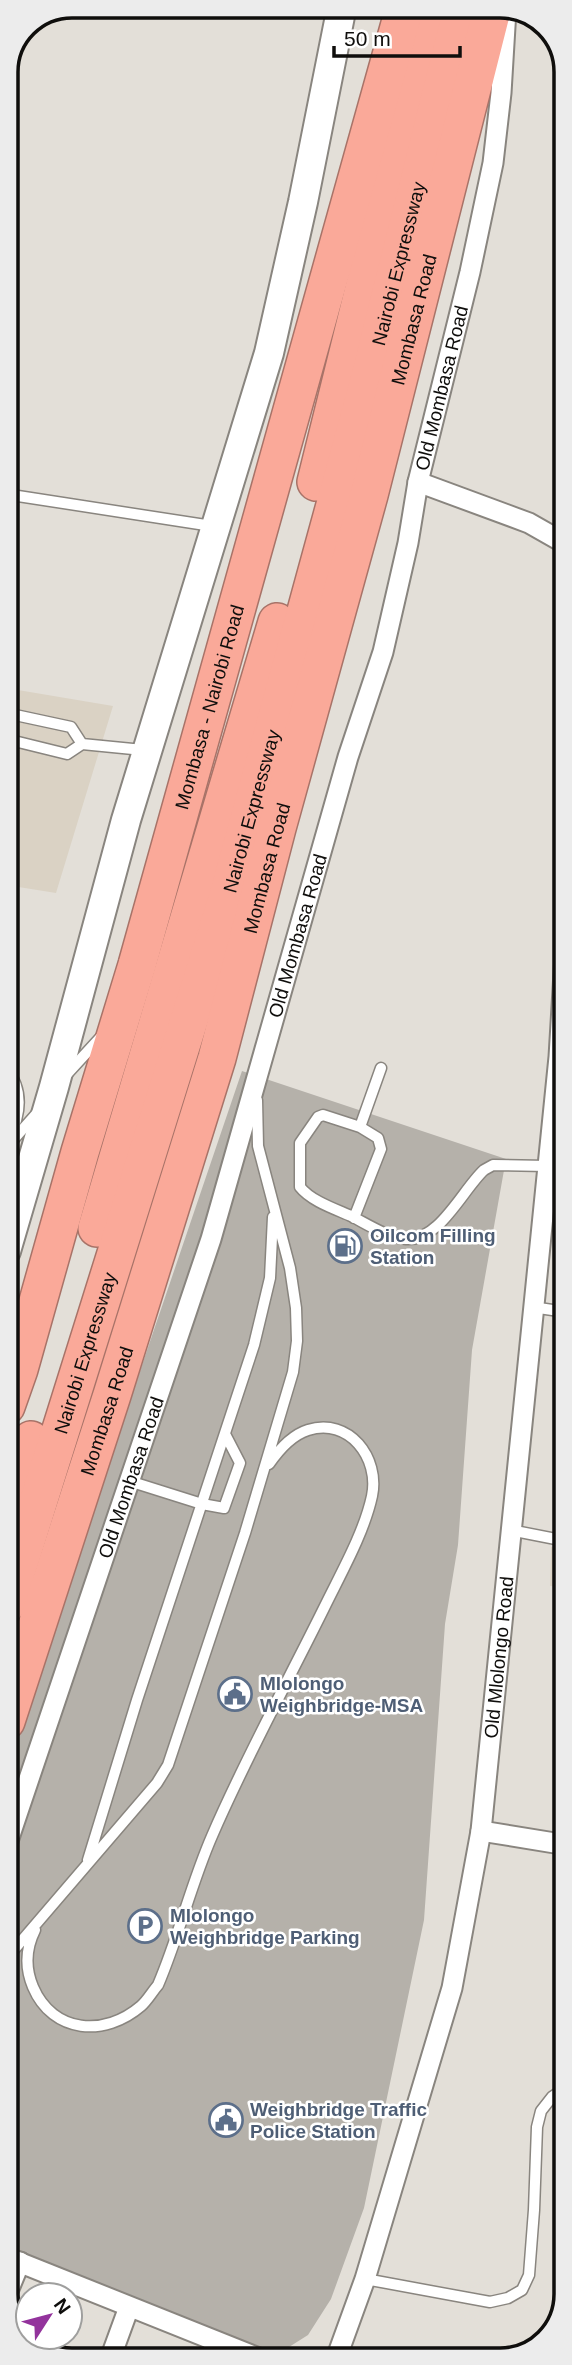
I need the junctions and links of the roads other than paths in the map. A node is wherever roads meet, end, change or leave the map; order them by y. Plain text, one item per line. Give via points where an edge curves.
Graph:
1 (340, 18) edge
2 (402, 18) edge
3 (431, 18) edge
4 (460, 18) edge
5 (490, 18) edge
6 (506, 18) edge
7 (418, 482) junction
8 (18, 496) edge
9 (215, 526) junction
10 (554, 537) edge
11 (18, 716) edge
12 (18, 742) edge
13 (82, 744) junction
14 (148, 750) junction
15 (135, 972) junction
16 (381, 1068) dead end
17 (256, 1086) junction
18 (54, 1087) junction
19 (18, 1088) edge
20 (554, 1115) edge
21 (18, 1120) edge
22 (360, 1127) junction
23 (18, 1133) edge
24 (547, 1166) junction
25 (274, 1206) junction
26 (18, 1210) edge
27 (354, 1218) junction
28 (532, 1307) junction
29 (554, 1310) edge
30 (18, 1372) edge
31 (225, 1434) junction
32 (262, 1474) junction
33 (18, 1480) edge
34 (128, 1480) junction
35 (202, 1504) junction
36 (510, 1530) junction
37 (554, 1539) edge
38 (18, 1567) edge
39 (18, 1684) edge
40 (18, 1811) edge
41 (481, 1831) junction
42 (554, 1843) edge
43 (87, 1864) junction
44 (43, 1914) junction
45 (18, 1944) edge
46 (554, 2096) edge
47 (18, 2261) edge
48 (365, 2279) junction
49 (129, 2308) junction
50 (114, 2347) edge
51 (206, 2347) edge
52 (340, 2348) edge

1 - 9 street via 269,353
2 - 15 highway, Mombasa - Nairobi Road
3 - 33 highway, Nairobi Expressway via 297,555
4 - 38 highway, Nairobi Expressway via 366,392 228,897
5 - 39 highway, Mombasa Road via 372,482 217,1058
6 - 7 street, Old Mombasa Road via 493,163
7 - 10 street via 529,523
7 - 17 street, Old Mombasa Road via 383,652 348,757
8 - 9 lane
9 - 14 street
11 - 13 lane via 71,727
12 - 13 lane via 67,754
13 - 14 lane
14 - 18 street
15 - 18 lane via 125,1005
15 - 30 highway, Mombasa - Nairobi Road
16 - 22 lane
17 - 25 lane via 258,1146
17 - 34 street, Old Mombasa Road via 211,1239
18 - 23 lane
18 - 26 street
19 - 21 lane
20 - 24 street, Old Mlolongo Road
22 - 27 lane via 379,1138 381,1149
22 - 27 lane via 323,1115 299,1147 303,1191
24 - 27 lane via 493,1165 444,1219 415,1238 398,1238
24 - 28 street, Old Mlolongo Road
25 - 31 lane via 265,1307
25 - 32 lane via 290,1268 297,1341 293,1372
28 - 29 lane
28 - 36 street, Old Mlolongo Road
31 - 35 lane
31 - 35 lane via 240,1463 224,1508
32 - 43 lane via 167,1765 157,1783
32 - 44 lane via 299,1434 324,1428 339,1431 367,1453 373,1473 372,1496 352,1549 212,1837 158,1985 142,2006 119,2020 74,2026 57,2019 36,1995 27,1962 30,1940
34 - 35 lane
34 - 40 street, Old Mombasa Road
35 - 43 lane
36 - 37 lane
36 - 41 street, Old Mlolongo Road
41 - 42 street
41 - 48 street, Old Mlolongo Road via 452,1988
43 - 44 lane
44 - 45 lane
46 - 48 lane via 541,2111 537,2127 529,2275 522,2290 490,2302
47 - 49 street
48 - 52 street, Old Mlolongo Road
49 - 50 street
49 - 51 street

